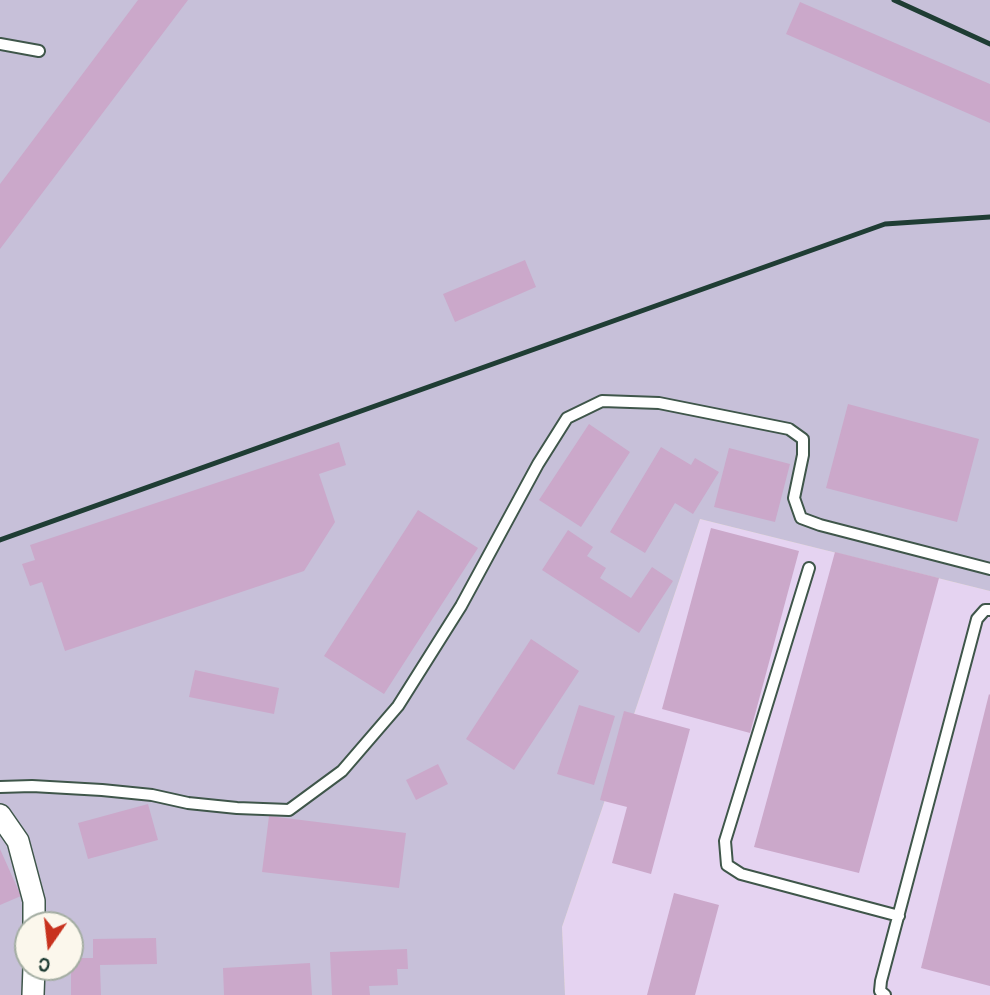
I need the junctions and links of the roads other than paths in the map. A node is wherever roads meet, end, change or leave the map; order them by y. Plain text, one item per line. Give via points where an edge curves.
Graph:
1 (0, 44) edge
2 (39, 51) dead end
3 (809, 568) dead end
4 (990, 569) edge
5 (990, 610) edge
6 (0, 787) edge
7 (0, 815) edge
8 (34, 911) edge
9 (899, 916) junction
10 (885, 995) edge

1 - 2 lane
3 - 9 lane via 725,841 727,865 741,874
4 - 6 lane via 802,518 794,498 803,439 789,429 659,403 602,401 567,418 461,606 398,706 342,771 289,810 212,806 102,790
5 - 9 lane via 977,619
7 - 8 street via 18,841
9 - 10 lane via 881,981 880,991

